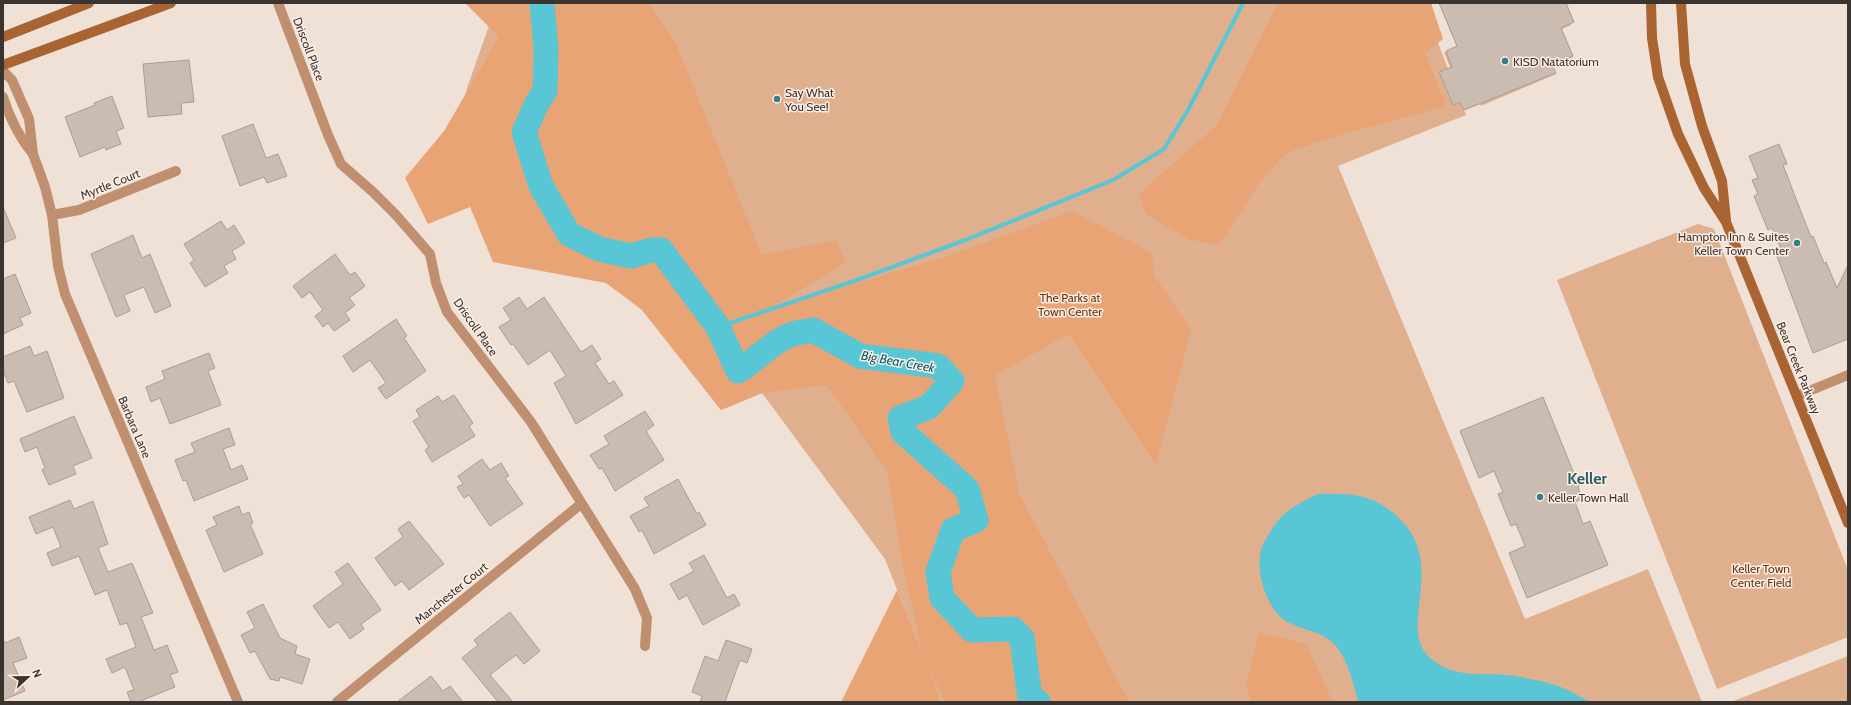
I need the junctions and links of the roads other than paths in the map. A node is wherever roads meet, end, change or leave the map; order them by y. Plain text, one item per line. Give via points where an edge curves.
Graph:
1 (89, 3) edge
2 (171, 3) edge
3 (278, 3) edge
4 (1651, 3) edge
5 (1681, 3) edge
6 (3, 37) edge
7 (3, 65) edge
8 (3, 71) edge
9 (3, 97) edge
10 (33, 154) junction
11 (176, 171) dead end
12 (52, 215) junction
13 (1726, 222) junction
14 (1848, 376) edge
15 (1797, 396) junction
16 (581, 504) junction
17 (1848, 523) edge
18 (645, 646) dead end
19 (238, 702) edge
20 (337, 702) edge

1 - 6 main road
2 - 7 main road
3 - 16 street, Driscoll Place via 340,164 373,192 430,254 436,283 447,312 531,422
4 - 13 main road, Bear Creek Parkway via 1652,38 1658,77 1678,134 1704,188
5 - 13 main road, Bear Creek Parkway via 1685,64 1702,126 1722,181
8 - 10 street, Barbara Lane via 12,80 29,119
9 - 10 street, Barbara Lane via 13,125
10 - 12 street, Barbara Lane
11 - 12 street, Myrtle Court via 79,210
12 - 19 street, Barbara Lane via 58,266 65,294
13 - 15 main road, Bear Creek Parkway
14 - 15 street
15 - 17 main road, Bear Creek Parkway
16 - 18 street, Driscoll Place via 635,589 647,618
16 - 20 street, Manchester Court

